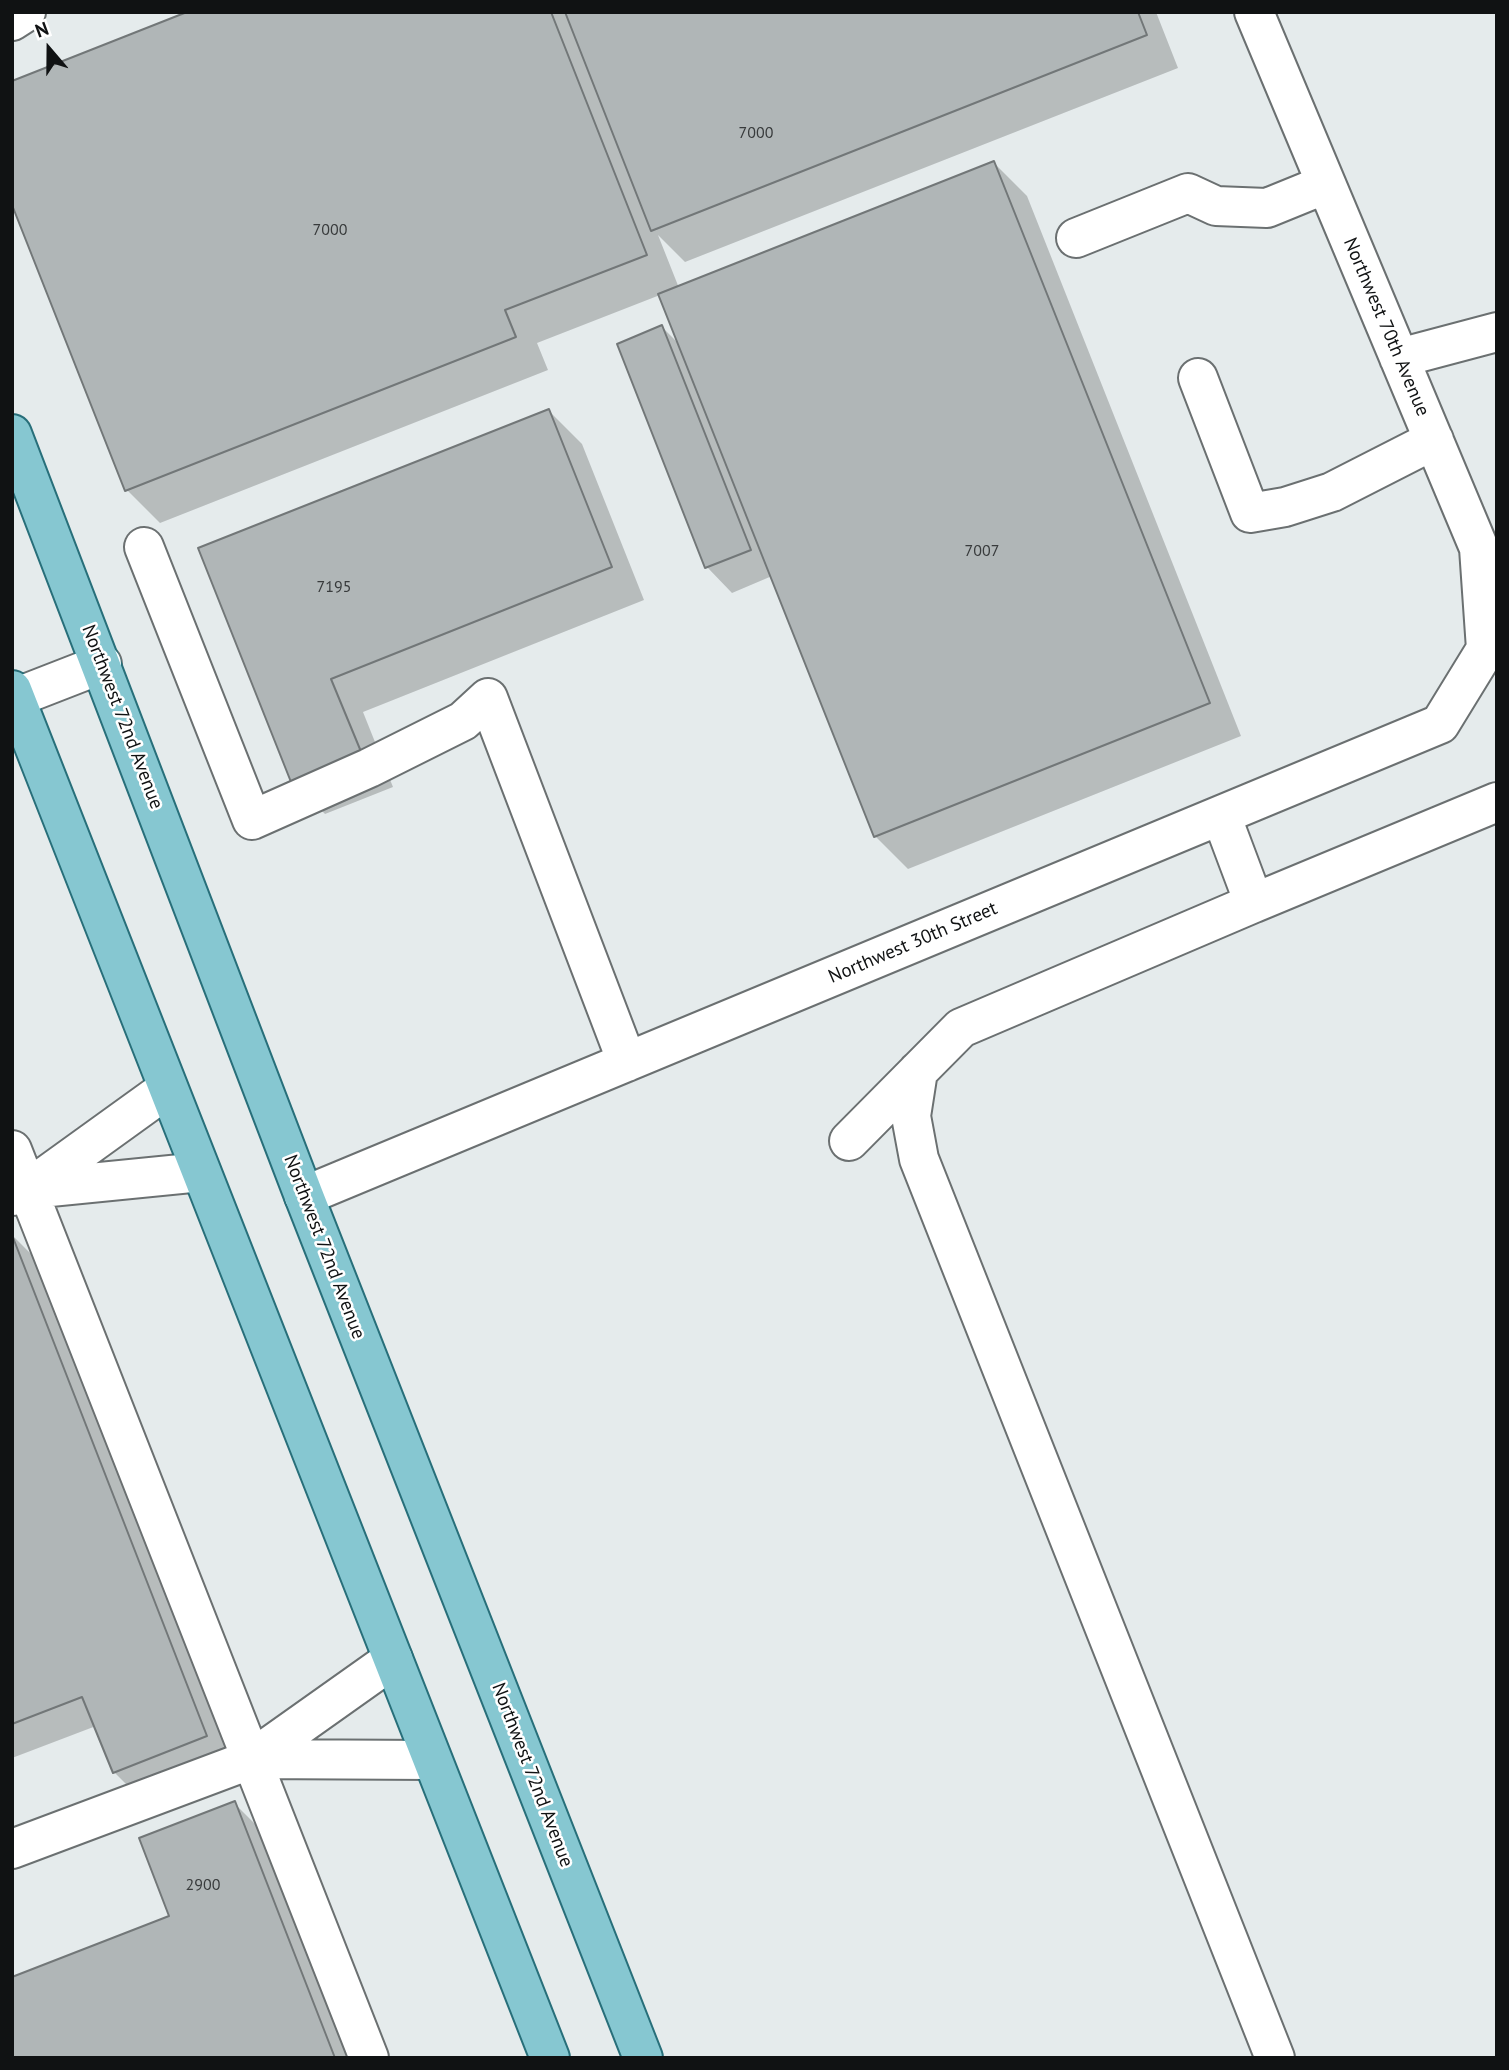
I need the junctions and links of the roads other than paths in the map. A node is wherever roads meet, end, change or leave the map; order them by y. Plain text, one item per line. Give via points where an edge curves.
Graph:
1 (26, 12) edge
2 (1254, 12) edge
3 (12, 20) edge
4 (1326, 184) junction
5 (1076, 239) dead end
6 (1497, 331) edge
7 (1399, 358) junction
8 (1198, 379) dead end
9 (12, 434) edge
10 (1434, 440) junction
11 (144, 547) dead end
12 (1486, 649) joint
13 (102, 664) junction
14 (13, 696) edge
15 (1497, 802) edge
16 (1221, 815) junction
17 (1254, 903) junction
18 (627, 1062) junction
19 (918, 1071) junction
20 (168, 1088) junction
21 (849, 1142) dead end
22 (12, 1150) edge
23 (201, 1172) junction
24 (20, 1193) edge
25 (304, 1196) junction
26 (393, 1659) junction
27 (252, 1759) junction
28 (432, 1760) junction
29 (12, 1849) edge
30 (369, 2058) edge
31 (550, 2058) edge
32 (643, 2058) edge
33 (1275, 2058) edge

1 - 3 street
2 - 4 street, Northwest 70th Avenue
4 - 5 street via 1267,208 1216,206 1188,193
4 - 7 street, Northwest 70th Avenue
6 - 7 street
7 - 10 street, Northwest 70th Avenue
8 - 10 street via 1250,513 1332,492
9 - 13 main road, Northwest 72nd Avenue
10 - 12 street, Northwest 70th Avenue via 1479,548
11 - 18 street via 252,820 451,727 488,698
12 - 16 street, Northwest 30th Street via 1440,724
13 - 14 street
13 - 25 main road, Northwest 72nd Avenue
14 - 20 main road
15 - 17 street
16 - 17 street
16 - 18 street, Northwest 30th Street
17 - 19 street via 961,1028
18 - 25 street, Northwest 30th Street
19 - 21 street
19 - 33 street via 911,1116 919,1159
20 - 23 main road
20 - 24 street
22 - 24 street
23 - 24 street
23 - 26 main road
24 - 27 street
25 - 32 main road, Northwest 72nd Avenue
26 - 27 street
26 - 28 main road
27 - 28 street
27 - 29 street
27 - 30 street
28 - 31 main road

